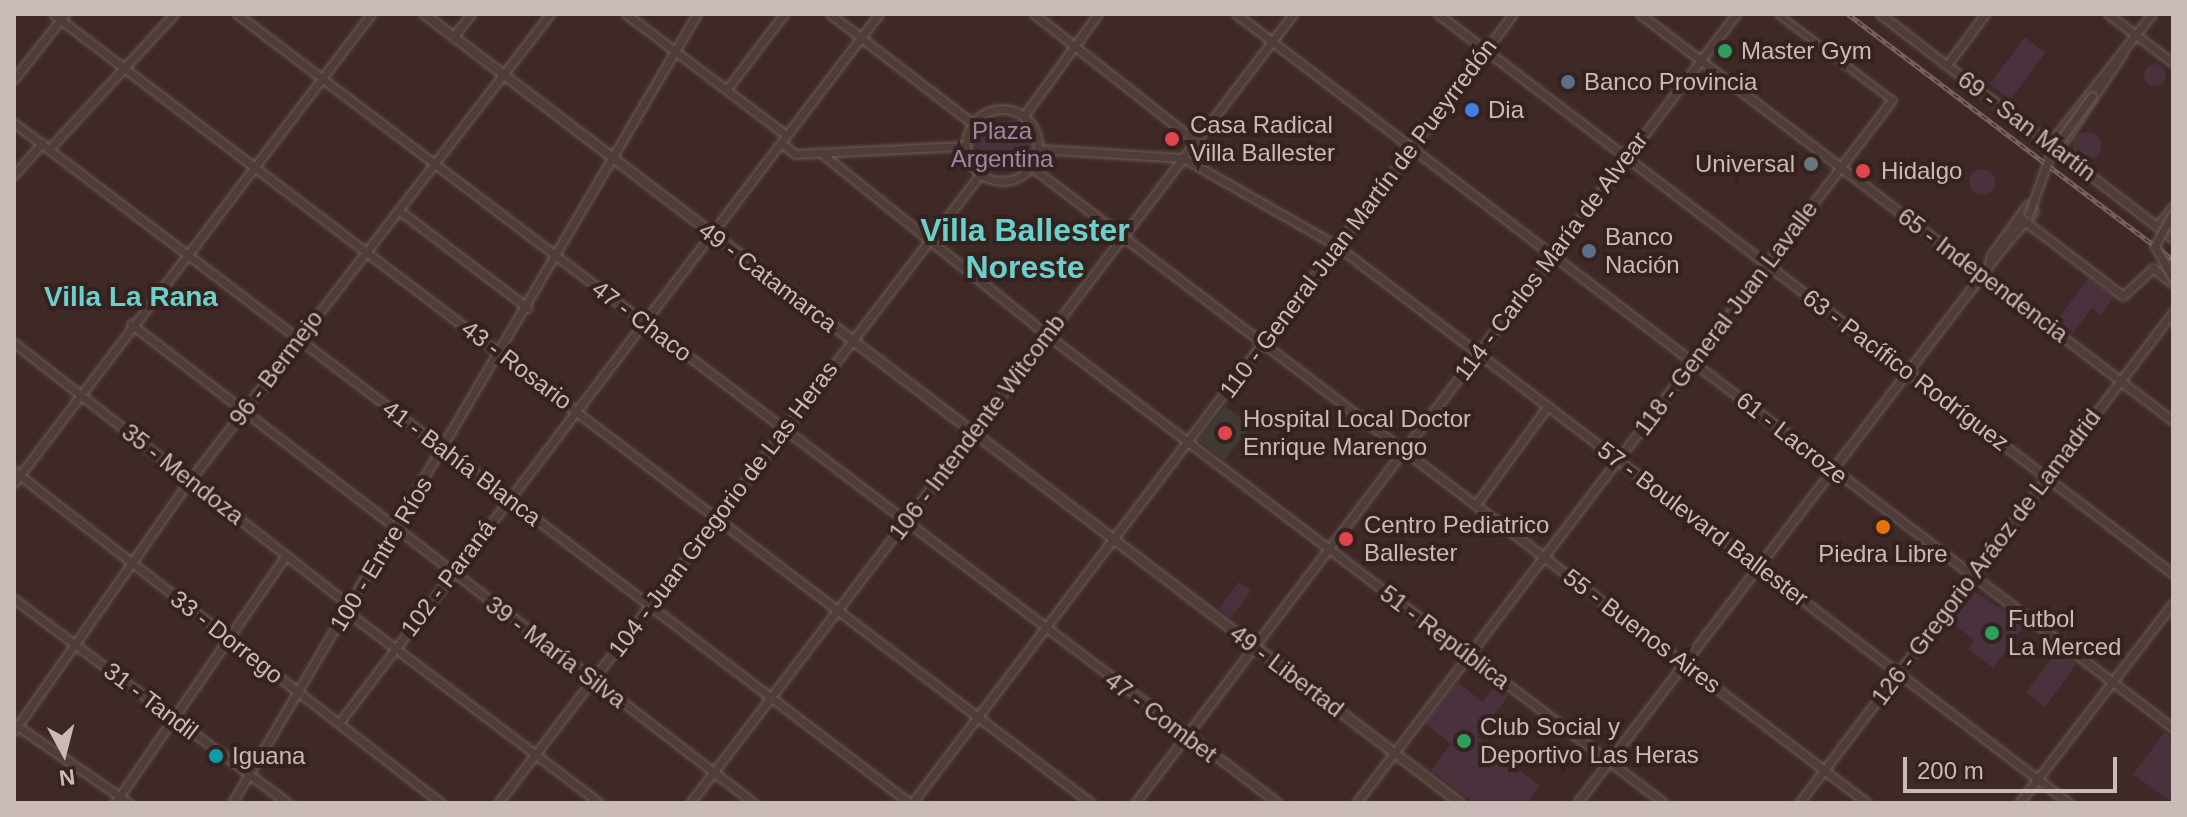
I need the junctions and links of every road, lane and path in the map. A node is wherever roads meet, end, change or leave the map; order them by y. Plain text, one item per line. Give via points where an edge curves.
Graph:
1 (53, 14) edge
2 (174, 14) edge
3 (237, 14) edge
4 (371, 14) edge
5 (424, 14) edge
6 (471, 14) edge
7 (550, 14) edge
8 (626, 14) edge
9 (697, 14) edge
10 (784, 14) edge
11 (830, 14) edge
12 (879, 14) edge
13 (1034, 14) edge
14 (1098, 14) edge
15 (1236, 14) edge
16 (1293, 14) edge
17 (1438, 14) edge
18 (1513, 14) edge
19 (1640, 14) edge
20 (1736, 14) edge
21 (1778, 14) edge
22 (1880, 14) edge
23 (1985, 14) edge
24 (2108, 14) edge
25 (2152, 14) edge
26 (63, 17) edge
27 (2136, 35) junction
28 (453, 37) junction
29 (861, 38) junction
30 (1273, 42) junction
31 (1074, 44) junction
32 (1485, 50) junction
33 (2124, 51) junction
34 (676, 52) junction
35 (1701, 60) junction
36 (2173, 63) edge
37 (1947, 65) junction
38 (127, 66) junction
39 (502, 75) junction
40 (321, 78) junction
41 (14, 79) edge
42 (727, 89) junction
43 (1892, 100) joint
44 (1026, 113) junction
45 (971, 122) junction
46 (14, 123) edge
47 (786, 135) junction
48 (1195, 141) junction
49 (781, 143) junction
50 (2050, 143) junction
51 (46, 146) junction
52 (964, 146) junction
53 (1411, 146) junction
54 (1039, 149) junction
55 (2058, 150) junction
56 (821, 153) junction
57 (1626, 157) junction
58 (1183, 158) junction
59 (616, 162) junction
60 (256, 164) junction
61 (435, 165) junction
62 (1841, 166) junction
63 (1034, 169) junction
64 (14, 175) edge
65 (978, 177) junction
66 (2173, 206) edge
67 (401, 212) junction
68 (2173, 216) edge
69 (2026, 222) junction
70 (2160, 229) junction
71 (711, 234) junction
72 (1123, 237) junction
73 (2173, 239) edge
74 (928, 242) junction
75 (1337, 246) junction
76 (187, 251) junction
77 (366, 251) junction
78 (1552, 254) junction
79 (558, 257) junction
80 (1991, 261) junction
81 (1767, 264) junction
82 (1981, 273) junction
83 (2173, 282) edge
84 (528, 308) junction
85 (2173, 312) edge
86 (643, 323) junction
87 (131, 324) junction
88 (1047, 335) junction
89 (298, 338) junction
90 (852, 341) junction
91 (14, 343) edge
92 (1263, 343) junction
93 (1478, 352) junction
94 (501, 353) junction
95 (1693, 362) junction
96 (1906, 371) junction
97 (2120, 380) junction
98 (78, 393) junction
99 (1548, 406) junction
100 (576, 409) junction
101 (241, 413) junction
102 (2173, 421) edge
103 (784, 430) junction
104 (973, 433) junction
105 (1188, 441) junction
106 (445, 448) junction
107 (1403, 450) junction
108 (1618, 460) junction
109 (1832, 468) junction
110 (17, 473) edge
111 (2047, 477) junction
112 (190, 480) junction
113 (14, 483) edge
114 (508, 497) junction
115 (1476, 504) junction
116 (717, 517) junction
117 (905, 521) junction
118 (396, 530) junction
119 (1114, 539) junction
120 (1329, 548) junction
121 (286, 555) junction
122 (1544, 557) junction
123 (132, 564) junction
124 (1758, 566) junction
125 (453, 573) junction
126 (2173, 574) edge
127 (1972, 576) junction
128 (14, 599) edge
129 (2173, 603) edge
130 (649, 606) junction
131 (349, 609) junction
132 (838, 610) junction
133 (1045, 630) junction
134 (229, 638) junction
135 (75, 644) junction
136 (1254, 646) junction
137 (395, 648) junction
138 (1468, 654) junction
139 (1684, 663) junction
140 (1898, 673) junction
141 (592, 680) junction
142 (2112, 682) junction
143 (299, 693) junction
144 (770, 697) junction
145 (979, 717) junction
146 (173, 718) junction
147 (339, 723) junction
148 (15, 727) edge
149 (2173, 728) edge
150 (1186, 736) junction
151 (1394, 753) junction
152 (535, 755) junction
153 (1610, 762) junction
154 (1824, 771) junction
155 (715, 773) junction
156 (250, 774) junction
157 (2038, 779) junction
158 (117, 800) edge
159 (129, 803) edge
160 (232, 803) edge
161 (288, 803) edge
162 (441, 803) edge
163 (498, 803) edge
164 (600, 803) edge
165 (690, 803) edge
166 (754, 803) edge
167 (911, 803) edge
168 (1091, 803) edge
169 (1135, 803) edge
170 (1278, 803) edge
171 (1356, 803) edge
172 (1460, 803) edge
173 (1577, 803) edge
174 (1664, 803) edge
175 (1799, 803) edge
176 (1867, 803) edge
177 (2019, 803) edge
178 (2069, 803) edge

1 - 26 street, 43 - Rosario
2 - 38 street
3 - 40 street, 47 - Chaco
4 - 40 street
5 - 28 street, 49 - Catamarca
6 - 28 street
7 - 39 street, 96 - Bermejo
8 - 34 street
9 - 34 street, 100 - Entre Ríos
10 - 42 street
11 - 29 street
12 - 29 street, 102 - Paraná
13 - 31 street
14 - 31 street
15 - 30 street, 61 - Lacroze
16 - 30 street, 106 - Intendente Witcomb
17 - 32 street, 63 - Pacífico Rodríguez
18 - 32 street, 110 - General Juan Martín de Pueyrredón
19 - 35 street, 65 - Independencia
20 - 35 street, 114 - Carlos María de Alvear
21 - 43 street
22 - 37 street, 69 - San Martín
23 - 37 street
24 - 27 street
25 - 27 street
26 - 38 street, 43 - Rosario
26 - 41 street
27 - 33 street
27 - 36 street
28 - 39 street, 49 - Catamarca
29 - 45 street
29 - 47 street, 102 - Paraná
30 - 48 street, 106 - Intendente Witcomb
30 - 53 street, 61 - Lacroze
31 - 44 street
31 - 48 street
32 - 53 street, 110 - General Juan Martín de Pueyrredón
32 - 57 street, 63 - Pacífico Rodríguez
33 - 50 street
33 - 55 street
33 - 80 street, bridge via 2051,153 2029,213
34 - 42 street
34 - 59 street, 100 - Entre Ríos
35 - 57 street, 114 - Carlos María de Alvear
35 - 62 street, 65 - Independencia
37 - 50 street, 69 - San Martín
38 - 51 street
38 - 60 street, 43 - Rosario
39 - 59 street, 49 - Catamarca
39 - 61 street, 96 - Bermejo
40 - 60 street
40 - 61 street, 47 - Chaco
42 - 47 street
43 - 62 street, 118 - General Juan Lavalle
44 - 45 street
44 - 54 street
45 - 52 street
46 - 51 street, 41 - Bahía Blanca
47 - 49 street, 102 - Paraná
48 - 58 street, 106 - Intendente Witcomb
49 - 56 street via 795,154
49 - 71 street, 102 - Paraná
50 - 55 street, 69 - San Martín
51 - 64 street
51 - 76 street, 41 - Bahía Blanca
52 - 56 street
52 - 65 street
53 - 75 street, 110 - General Juan Martín de Pueyrredón
53 - 78 street, 61 - Lacroze
54 - 58 street
54 - 63 street
55 - 70 street, 69 - San Martín
56 - 74 street, 51 - República
57 - 78 street, 114 - Carlos María de Alvear
57 - 81 street, 63 - Pacífico Rodríguez
58 - 72 street, 106 - Intendente Witcomb
58 - 75 street, 57 - Boulevard Ballester
59 - 71 street, 49 - Catamarca
59 - 79 street, 100 - Entre Ríos
60 - 76 street
60 - 77 street, 43 - Rosario
61 - 67 street, 96 - Bermejo
61 - 79 street, 47 - Chaco
62 - 81 street, 118 - General Juan Lavalle
62 - 82 street, 65 - Independencia
63 - 65 street
63 - 72 street, 55 - Buenos Aires
65 - 74 street, 104 - Juan Gregorio de Las Heras
66 - 70 street
67 - 77 street, 96 - Bermejo
67 - 84 street
68 - 70 street
68 - 83 street, bridge via 2155,246
69 - 80 street
69 - 80 street via 2034,211 2027,205
69 - 83 street via 2123,296 2153,268
70 - 73 street, 69 - San Martín
71 - 86 street, 102 - Paraná
71 - 90 street, 49 - Catamarca
72 - 88 street, 106 - Intendente Witcomb
72 - 92 street, 55 - Buenos Aires
74 - 88 street, 51 - República
74 - 90 street, 104 - Juan Gregorio de Las Heras
75 - 92 street, 110 - General Juan Martín de Pueyrredón
75 - 93 street, 57 - Boulevard Ballester
76 - 87 street
76 - 89 street, 41 - Bahía Blanca
77 - 89 street, 96 - Bermejo
77 - 94 street, 43 - Rosario
78 - 93 street, 114 - Carlos María de Alvear
78 - 95 street, 61 - Lacroze
79 - 84 street, 100 - Entre Ríos
79 - 86 street, 47 - Chaco
80 - 82 street
81 - 95 street, 118 - General Juan Lavalle
81 - 96 street, 63 - Pacífico Rodríguez
82 - 96 street
82 - 97 street, 65 - Independencia
84 - 94 street, 100 - Entre Ríos
85 - 97 street, 126 - Gregorio Aráoz de Lamadrid
86 - 100 street, 102 - Paraná
86 - 103 street, 47 - Chaco
87 - 98 street
87 - 101 street, 39 - María Silva
88 - 104 street, 106 - Intendente Witcomb
88 - 105 street, 51 - República
89 - 101 street, 96 - Bermejo
89 - 106 street, 41 - Bahía Blanca
90 - 103 street, 104 - Juan Gregorio de Las Heras
90 - 104 street, 49 - Catamarca
91 - 98 street, 35 - Mendoza
92 - 105 street, 110 - General Juan Martín de Pueyrredón
92 - 107 street, 55 - Buenos Aires
93 - 99 street, 57 - Boulevard Ballester
93 - 107 street, 114 - Carlos María de Alvear
94 - 100 street, 43 - Rosario
94 - 106 street, 100 - Entre Ríos
95 - 108 street, 118 - General Juan Lavalle
95 - 109 street, 61 - Lacroze
96 - 109 street
96 - 111 street, 63 - Pacífico Rodríguez
97 - 102 street, 65 - Independencia
97 - 111 street, 126 - Gregorio Aráoz de Lamadrid
98 - 110 street
98 - 112 street, 35 - Mendoza
99 - 108 street, 57 - Boulevard Ballester
99 - 115 street
100 - 114 street, 102 - Paraná
100 - 116 street, 43 - Rosario
101 - 112 street, 96 - Bermejo
101 - 118 street, 39 - María Silva
103 - 116 street, 104 - Juan Gregorio de Las Heras
103 - 117 street, 47 - Chaco
104 - 117 street, 106 - Intendente Witcomb
104 - 119 street, 49 - Catamarca
105 - 119 street, 110 - General Juan Martín de Pueyrredón
105 - 120 street, 51 - República
106 - 114 street, 41 - Bahía Blanca
106 - 118 street, 100 - Entre Ríos
107 - 115 street, 55 - Buenos Aires
107 - 120 street, 114 - Carlos María de Alvear
108 - 122 street, 118 - General Juan Lavalle
108 - 124 street, 57 - Boulevard Ballester
109 - 124 street
109 - 127 street, 61 - Lacroze
110 - 113 street
110 - 123 street, 33 - Dorrego
111 - 126 street, 63 - Pacífico Rodríguez
111 - 127 street, 126 - Gregorio Aráoz de Lamadrid
112 - 121 street, 35 - Mendoza
112 - 123 street, 96 - Bermejo
114 - 125 street, 102 - Paraná
114 - 130 street, 41 - Bahía Blanca
115 - 122 street, 55 - Buenos Aires
116 - 130 street, 104 - Juan Gregorio de Las Heras
116 - 132 street, 43 - Rosario
117 - 132 street, 106 - Intendente Witcomb
117 - 133 street, 47 - Chaco
118 - 125 street, 39 - María Silva
118 - 131 street, 100 - Entre Ríos
119 - 133 street, 110 - General Juan Martín de Pueyrredón
119 - 136 street, 49 - Libertad
120 - 136 street, 114 - Carlos María de Alvear
120 - 138 street, 51 - República
121 - 131 street, 35 - Mendoza
121 - 134 street
122 - 138 street, 118 - General Juan Lavalle
122 - 139 street, 55 - Buenos Aires
123 - 134 street, 33 - Dorrego
123 - 135 street, 96 - Bermejo
124 - 139 street
124 - 140 street, 57 - Boulevard Ballester
125 - 137 street, 102 - Paraná
125 - 141 street, 39 - María Silva
127 - 140 street, 126 - Gregorio Aráoz de Lamadrid
127 - 142 street, 61 - Lacroze
128 - 135 street, 31 - Tandil
129 - 142 street
130 - 141 street, 104 - Juan Gregorio de Las Heras
130 - 144 street, 41 - Bahía Blanca
131 - 137 street, 35 - Mendoza
131 - 143 street, 100 - Entre Ríos
132 - 144 street, 106 - Intendente Witcomb
132 - 145 street, 43 - Rosario
133 - 145 street, 110 - General Juan Martín de Pueyrredón
133 - 150 street, 47 - Combet
134 - 143 street, 33 - Dorrego
134 - 146 street
135 - 146 street, 31 - Tandil
135 - 148 street, 96 - Bermejo
136 - 150 street, 114 - Carlos María de Alvear
136 - 151 street, 49 - Libertad
137 - 147 street, 102 - Paraná
137 - 152 street, 35 - Mendoza
138 - 151 street, 118 - General Juan Lavalle
138 - 153 street, 51 - República
139 - 153 street
139 - 154 street, 55 - Buenos Aires
140 - 154 street, 126 - Gregorio Aráoz de Lamadrid
140 - 157 street, 57 - Boulevard Ballester
141 - 152 street, 104 - Juan Gregorio de Las Heras
141 - 155 street, 39 - María Silva
142 - 149 street, 61 - Lacroze
142 - 157 street
143 - 147 street, 33 - Dorrego
143 - 156 street, 100 - Entre Ríos
144 - 155 street, 106 - Intendente Witcomb
144 - 167 street, 41 - Bahía Blanca
145 - 167 street, 110 - General Juan Martín de Pueyrredón
145 - 168 street, 43 - Rosario
146 - 156 street, 31 - Tandil
146 - 158 street
147 - 162 street, 33 - Dorrego
148 - 158 street
150 - 169 street, 114 - Carlos María de Alvear
150 - 170 street, 47 - Combet
151 - 171 street, 118 - General Juan Lavalle
151 - 172 street, 49 - Libertad
152 - 163 street, 104 - Juan Gregorio de Las Heras
152 - 164 street, 35 - Mendoza
153 - 173 street
153 - 174 street, 51 - República
154 - 175 street, 126 - Gregorio Aráoz de Lamadrid
154 - 176 street, 55 - Buenos Aires
155 - 165 street, 106 - Intendente Witcomb
155 - 166 street, 39 - María Silva
156 - 160 street, 100 - Entre Ríos
156 - 161 street, 31 - Tandil
157 - 177 street
157 - 178 street, 57 - Boulevard Ballester
158 - 159 street

